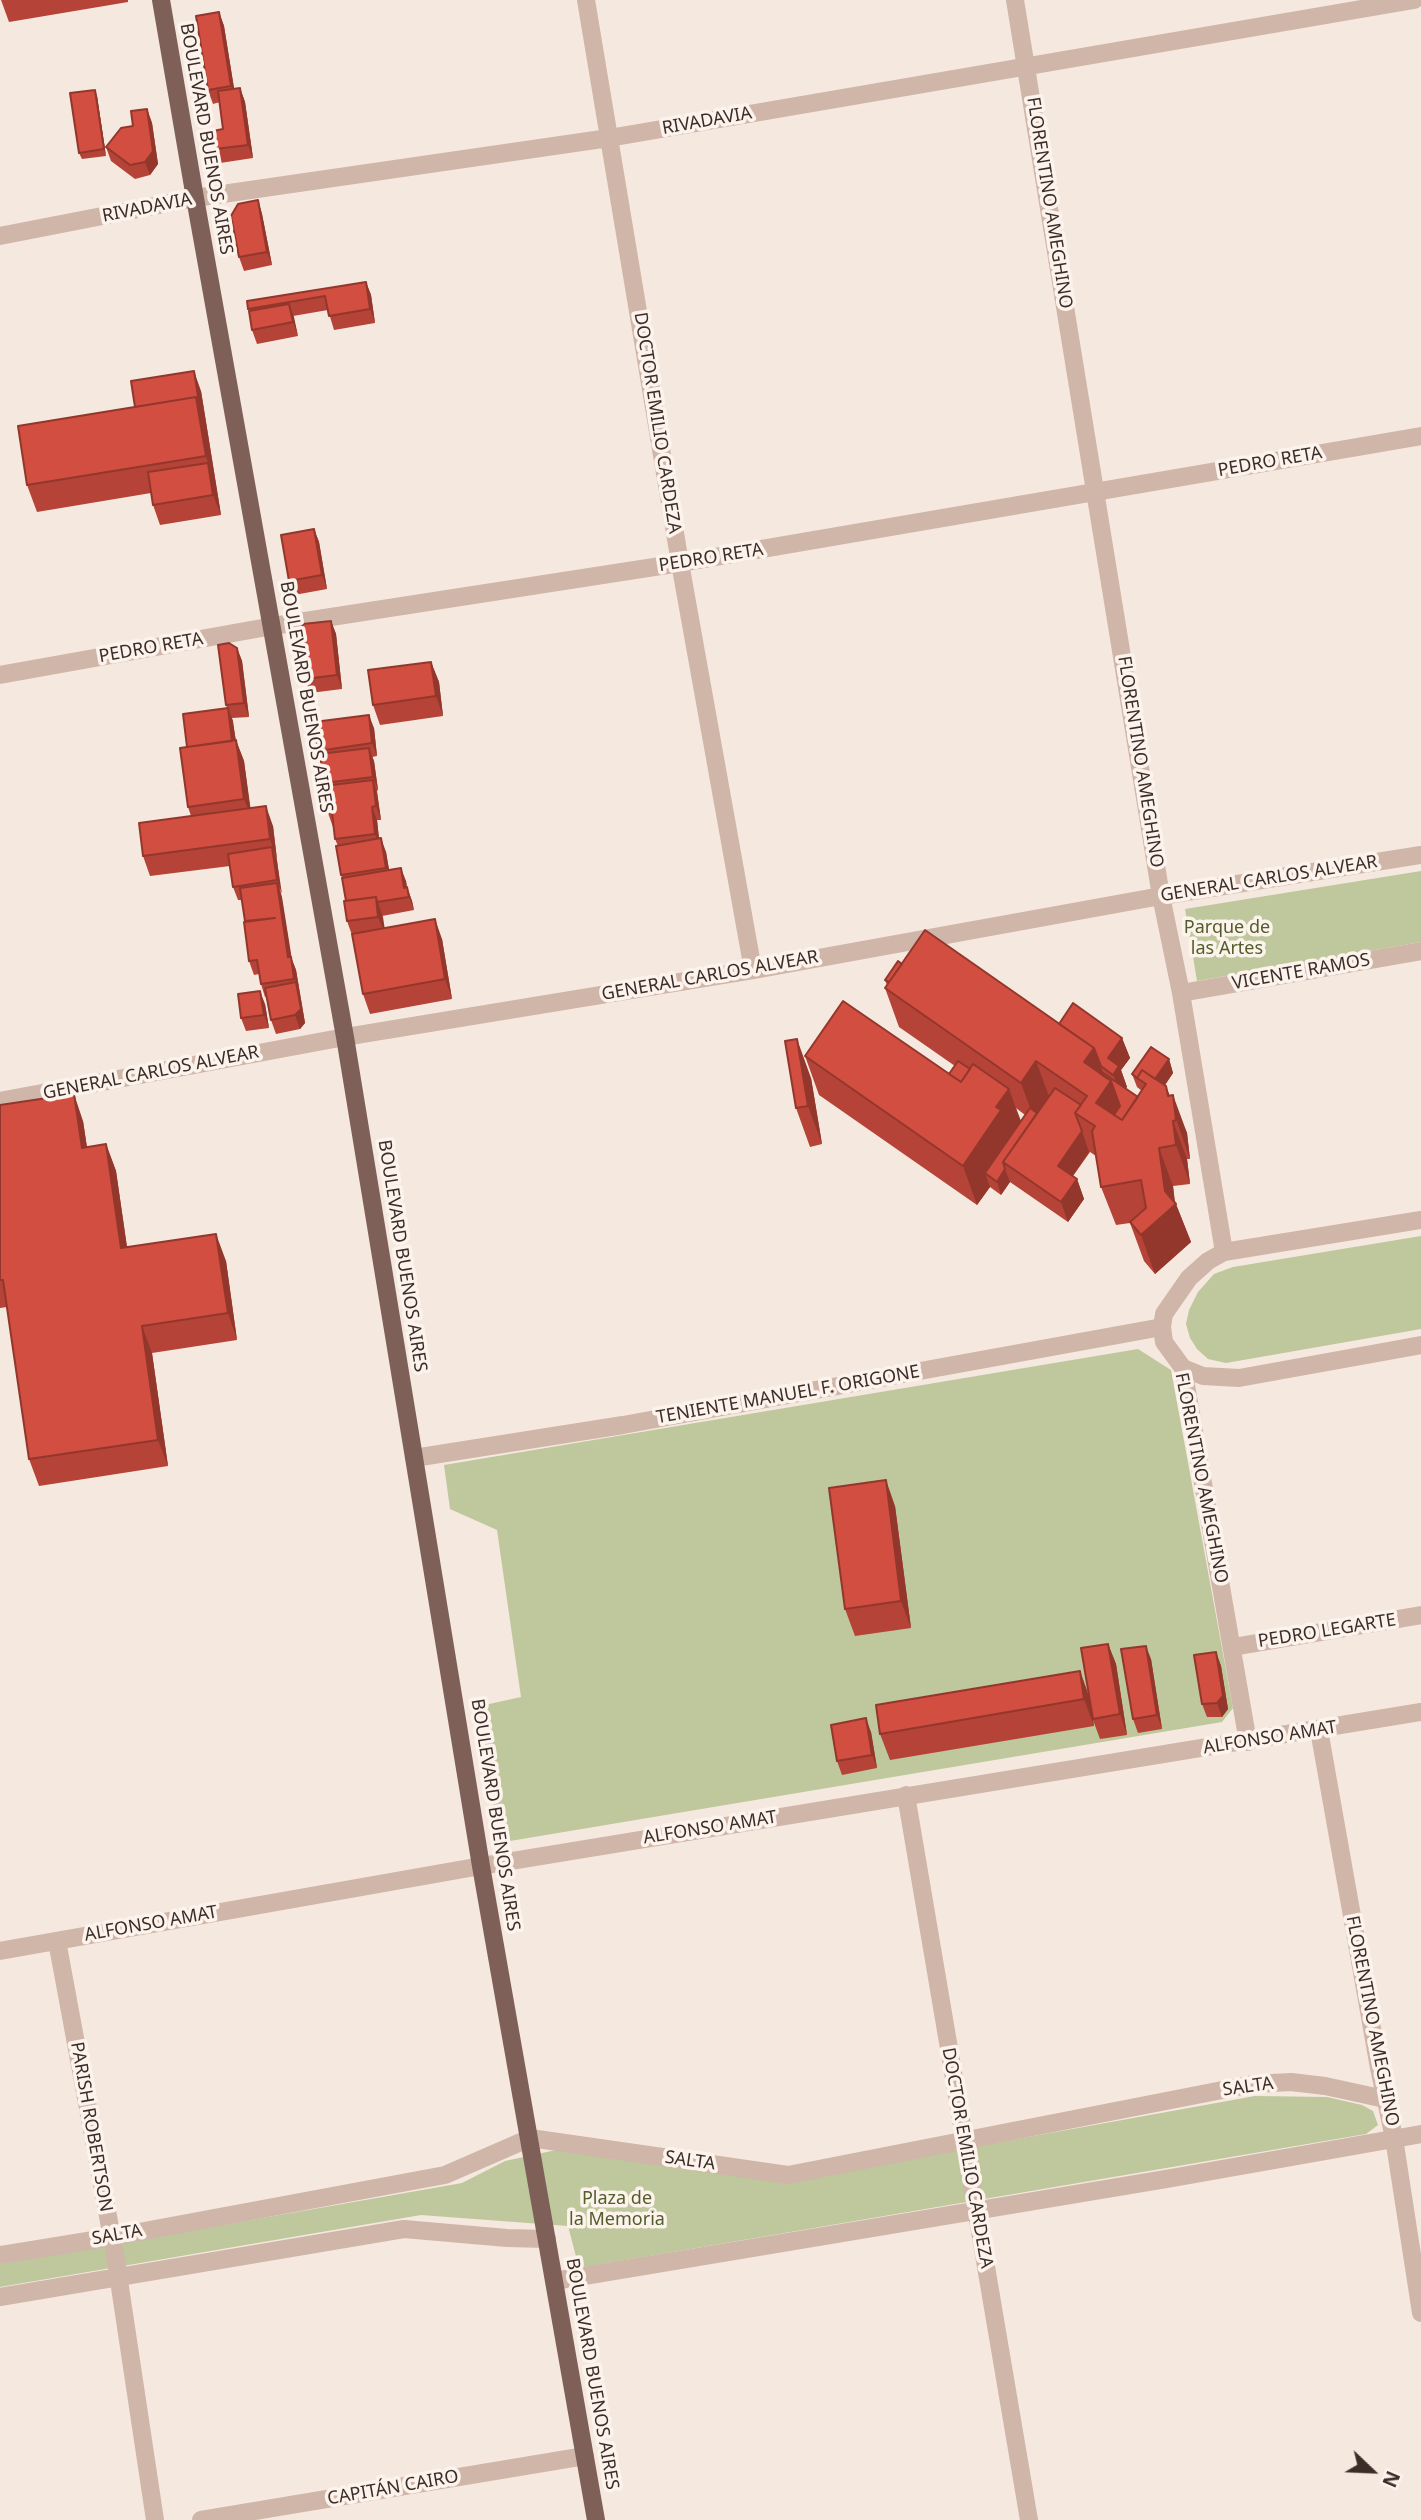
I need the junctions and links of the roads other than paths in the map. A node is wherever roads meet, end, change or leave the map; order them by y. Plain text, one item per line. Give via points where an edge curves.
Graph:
1 (161, 0) edge
2 (586, 0) edge
3 (1015, 0) edge
4 (1414, 0) edge
5 (1026, 66) junction
6 (609, 138) junction
7 (195, 198) junction
8 (0, 236) edge
9 (1421, 436) edge
10 (1097, 492) junction
11 (680, 563) junction
12 (273, 626) junction
13 (0, 675) edge
14 (1421, 855) edge
15 (1161, 896) junction
16 (1421, 951) edge
17 (753, 970) junction
18 (1181, 993) junction
19 (345, 1037) junction
20 (0, 1101) edge
21 (1421, 1220) edge
22 (1224, 1252) junction
23 (1162, 1327) junction
24 (1421, 1345) edge
25 (1183, 1368) junction
26 (414, 1458) junction
27 (1421, 1615) edge
28 (1233, 1647) junction
29 (1421, 1712) edge
30 (1319, 1730) junction
31 (1248, 1742) junction
32 (906, 1796) junction
33 (481, 1866) junction
34 (57, 1941) junction
35 (0, 1951) edge
36 (1385, 2099) junction
37 (1421, 2134) edge
38 (530, 2138) junction
39 (1394, 2138) junction
40 (964, 2140) junction
41 (976, 2209) junction
42 (111, 2237) junction
43 (547, 2239) junction
44 (0, 2255) edge
45 (118, 2276) junction
46 (554, 2281) junction
47 (0, 2297) edge
48 (1421, 2313) edge
49 (585, 2456) junction
50 (155, 2520) edge
51 (201, 2520) edge
52 (596, 2520) edge
53 (1029, 2520) edge

1 - 7 main road, BOULEVARD BUENOS AIRES
2 - 6 street, DOCTOR EMILIO CARDEZA
3 - 5 street, FLORENTINO AMEGHINO
4 - 5 street, RIVADAVIA
5 - 6 street, RIVADAVIA
5 - 10 street, FLORENTINO AMEGHINO
6 - 7 street, RIVADAVIA
6 - 11 street, DOCTOR EMILIO CARDEZA
7 - 8 street, RIVADAVIA
7 - 12 main road, BOULEVARD BUENOS AIRES
9 - 10 street, PEDRO RETA
10 - 11 street, PEDRO RETA
10 - 15 street, FLORENTINO AMEGHINO
11 - 12 street, PEDRO RETA
11 - 17 street, DOCTOR EMILIO CARDEZA
12 - 13 street, PEDRO RETA
12 - 19 main road, BOULEVARD BUENOS AIRES
14 - 15 street, GENERAL CARLOS ALVEAR
15 - 17 street, GENERAL CARLOS ALVEAR
15 - 18 street, FLORENTINO AMEGHINO
16 - 18 street, VICENTE RAMOS
17 - 19 street, GENERAL CARLOS ALVEAR
18 - 22 street, FLORENTINO AMEGHINO
19 - 20 street, GENERAL CARLOS ALVEAR
19 - 26 main road, BOULEVARD BUENOS AIRES
21 - 22 street
22 - 23 street via 1189,1278 1164,1314
23 - 25 street, FLORENTINO AMEGHINO via 1164,1342
23 - 26 street, TENIENTE MANUEL F. ORIGONE via 624,1425
24 - 25 street via 1239,1378 1203,1376
25 - 28 street, FLORENTINO AMEGHINO
26 - 33 main road, BOULEVARD BUENOS AIRES
27 - 28 street, PEDRO LEGARTE
28 - 31 street, FLORENTINO AMEGHINO
29 - 30 street, ALFONSO AMAT
30 - 31 street, ALFONSO AMAT
30 - 36 street, FLORENTINO AMEGHINO
31 - 32 street, ALFONSO AMAT
32 - 33 street, ALFONSO AMAT
32 - 40 street, DOCTOR EMILIO CARDEZA
33 - 34 street, ALFONSO AMAT
33 - 38 main road, BOULEVARD BUENOS AIRES
34 - 35 street, ALFONSO AMAT
34 - 42 street, PARISH ROBERTSON
36 - 39 street, FLORENTINO AMEGHINO
36 - 40 street, SALTA via 1291,2082 1254,2084
37 - 39 street
38 - 40 street, SALTA via 788,2175
38 - 42 street, SALTA via 445,2175
38 - 43 main road, BOULEVARD BUENOS AIRES
39 - 41 street
39 - 48 street, FLORENTINO AMEGHINO
40 - 41 street, DOCTOR EMILIO CARDEZA
41 - 46 street
41 - 53 street, DOCTOR EMILIO CARDEZA
42 - 44 street, SALTA
42 - 45 street, PARISH ROBERTSON
43 - 45 street via 404,2229
43 - 46 main road, BOULEVARD BUENOS AIRES
45 - 47 street
45 - 50 street, PARISH ROBERTSON
46 - 49 main road, BOULEVARD BUENOS AIRES
49 - 51 street, CAPITÁN CAIRO
49 - 52 main road, BOULEVARD BUENOS AIRES

